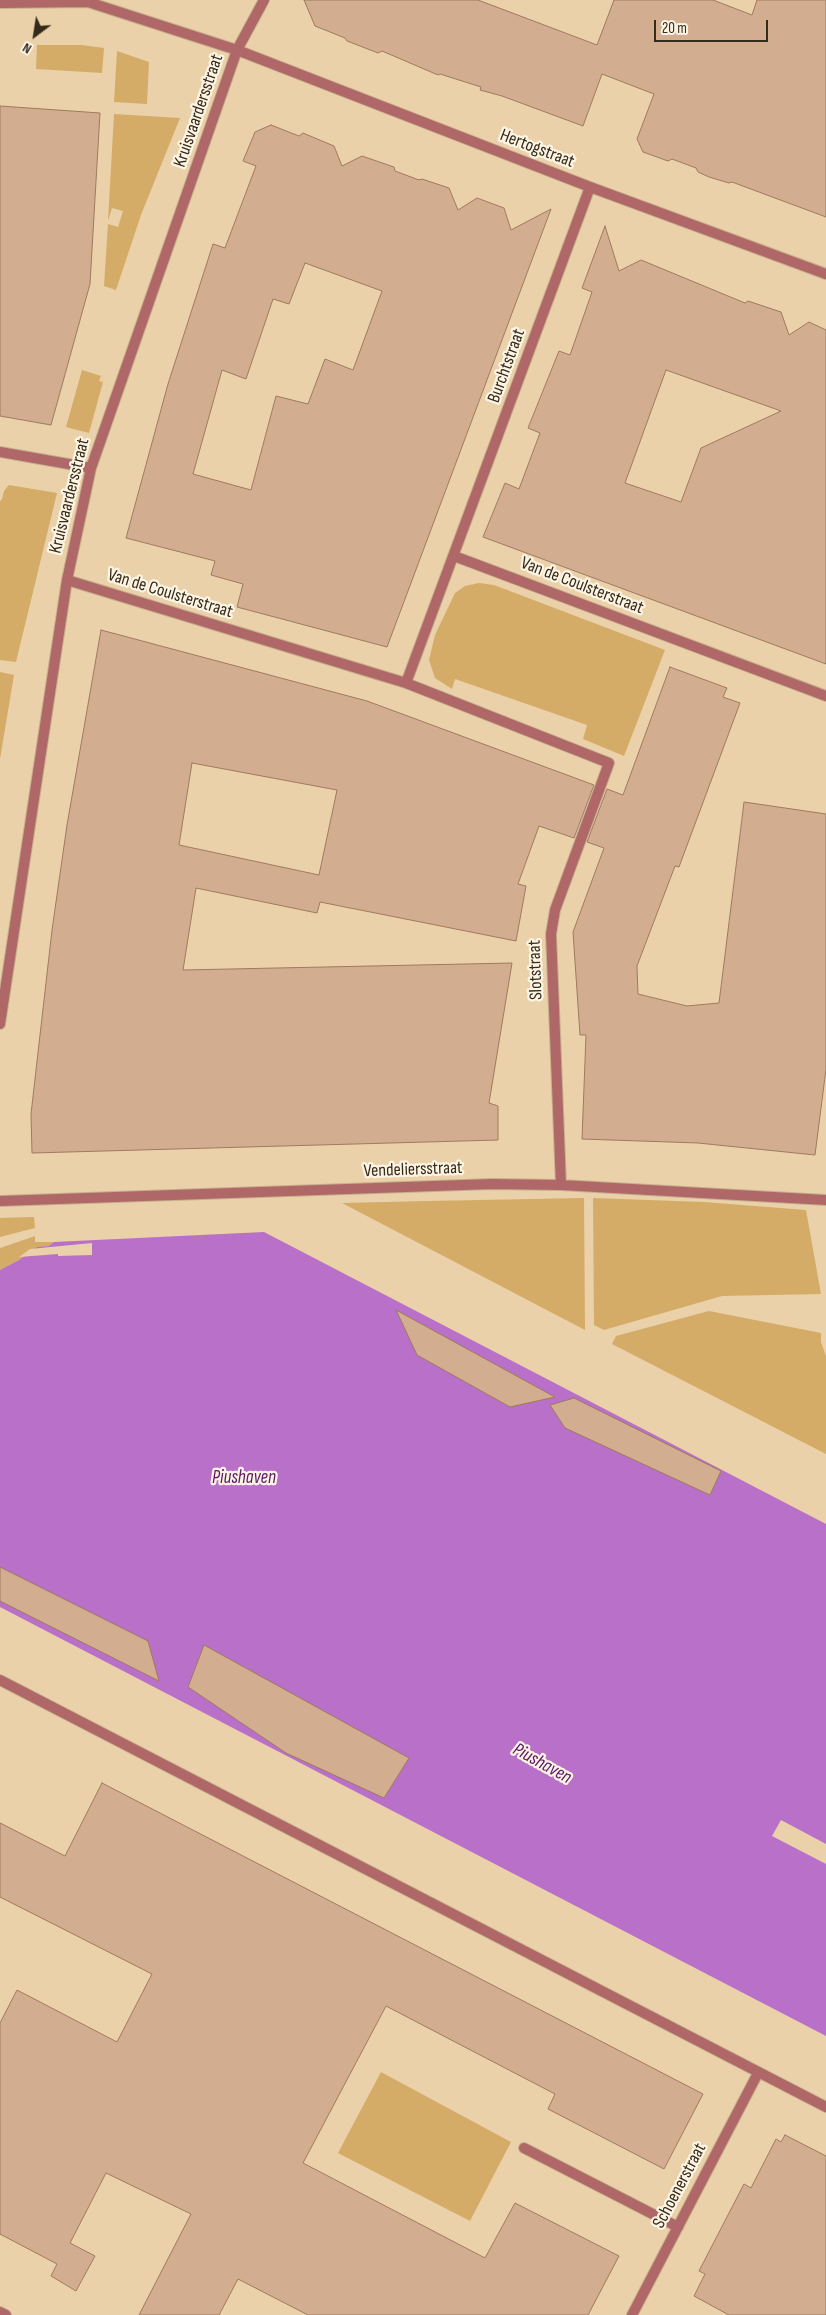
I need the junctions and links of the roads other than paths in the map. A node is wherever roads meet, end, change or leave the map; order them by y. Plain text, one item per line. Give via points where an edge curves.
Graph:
1 (264, 0) edge
2 (0, 3) edge
3 (237, 50) junction
4 (590, 187) junction
5 (826, 274) edge
6 (0, 452) edge
7 (91, 468) junction
8 (454, 556) junction
9 (67, 580) junction
10 (406, 683) junction
11 (826, 696) edge
12 (609, 763) joint
13 (0, 1024) edge
14 (561, 1185) junction
15 (826, 1200) edge
16 (0, 1202) edge
17 (0, 1680) edge
18 (758, 2073) junction
19 (826, 2107) edge
20 (524, 2148) dead end
21 (678, 2227) junction
22 (0, 2312) edge
23 (6, 2315) edge
24 (632, 2315) edge

1 - 3 street, Kruisvaardersstraat
2 - 3 street, Hertogstraat via 88,2
3 - 4 street, Hertogstraat
3 - 7 street, Kruisvaardersstraat
4 - 5 street, Hertogstraat
4 - 8 street, Burchtstraat
6 - 7 street
7 - 9 street, Kruisvaardersstraat
8 - 10 street
8 - 11 street, Van de Coulsterstraat
9 - 10 street, Van de Coulsterstraat
9 - 13 street, Kruisvaardersstraat
10 - 12 street, Van de Coulsterstraat
12 - 14 street, Slotstraat via 555,910 551,934
14 - 15 street, Vendeliersstraat
14 - 16 street, Vendeliersstraat via 482,1184
17 - 18 street
18 - 19 street
18 - 21 street, Schoenerstraat
20 - 21 street
21 - 24 street, Schoenerstraat
22 - 23 street

